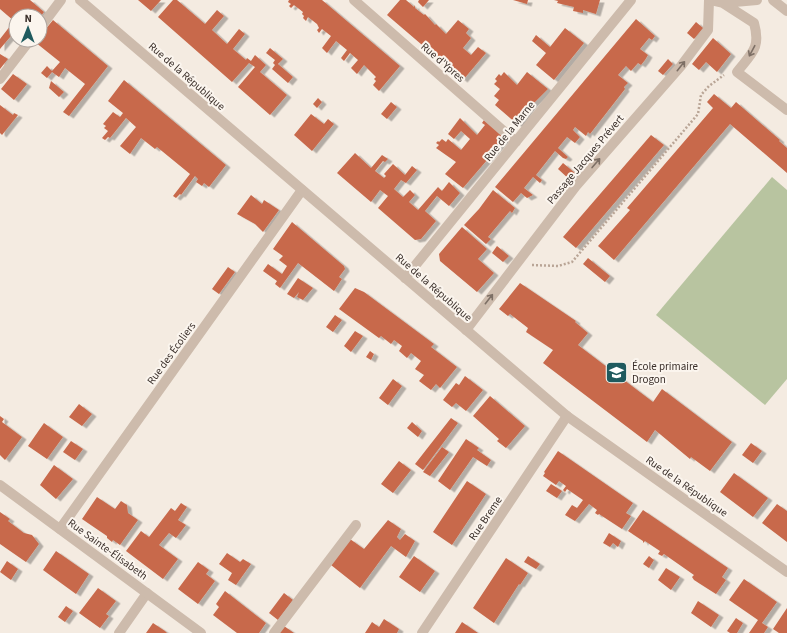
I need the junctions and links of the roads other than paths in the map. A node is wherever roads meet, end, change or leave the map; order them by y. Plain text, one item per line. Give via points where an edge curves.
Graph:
1 (61, 0) edge
2 (80, 0) edge
3 (354, 0) edge
4 (631, 0) edge
5 (709, 0) edge
6 (757, 0) edge
7 (774, 0) edge
8 (723, 3) junction
9 (787, 11) edge
10 (48, 17) edge
11 (24, 48) edge
12 (0, 79) edge
13 (787, 110) edge
14 (516, 142) junction
15 (302, 190) junction
16 (405, 278) junction
17 (466, 330) junction
18 (567, 416) junction
19 (0, 485) edge
20 (356, 525) dead end
21 (60, 529) junction
22 (787, 572) edge
23 (147, 593) junction
24 (119, 633) edge
25 (201, 633) edge
26 (274, 633) edge
27 (422, 633) edge

1 - 10 street
2 - 15 street, Rue de la République
3 - 14 street, Rue d'Ypres
4 - 14 street, Rue de la Marne
5 - 8 street
17 -> 5 street, Passage Jacques Prévert via 576,186 681,66 708,30
6 - 8 street
7 - 9 street
8 -> 13 street via 754,23 758,38 753,52 737,72
11 - 12 street
14 - 16 street, Rue de la Marne
15 - 16 street, Rue de la République
15 - 21 street, Rue des Écoliers
16 - 17 street, Rue de la République
17 - 18 street, Rue de la République
18 - 22 street, Rue de la République
18 - 27 street, Rue Breme
19 - 21 street, Rue Sainte-Élisabeth
20 - 26 street
21 - 23 street, Rue Sainte-Élisabeth
23 - 24 street
23 - 25 street, Rue Sainte-Élisabeth

